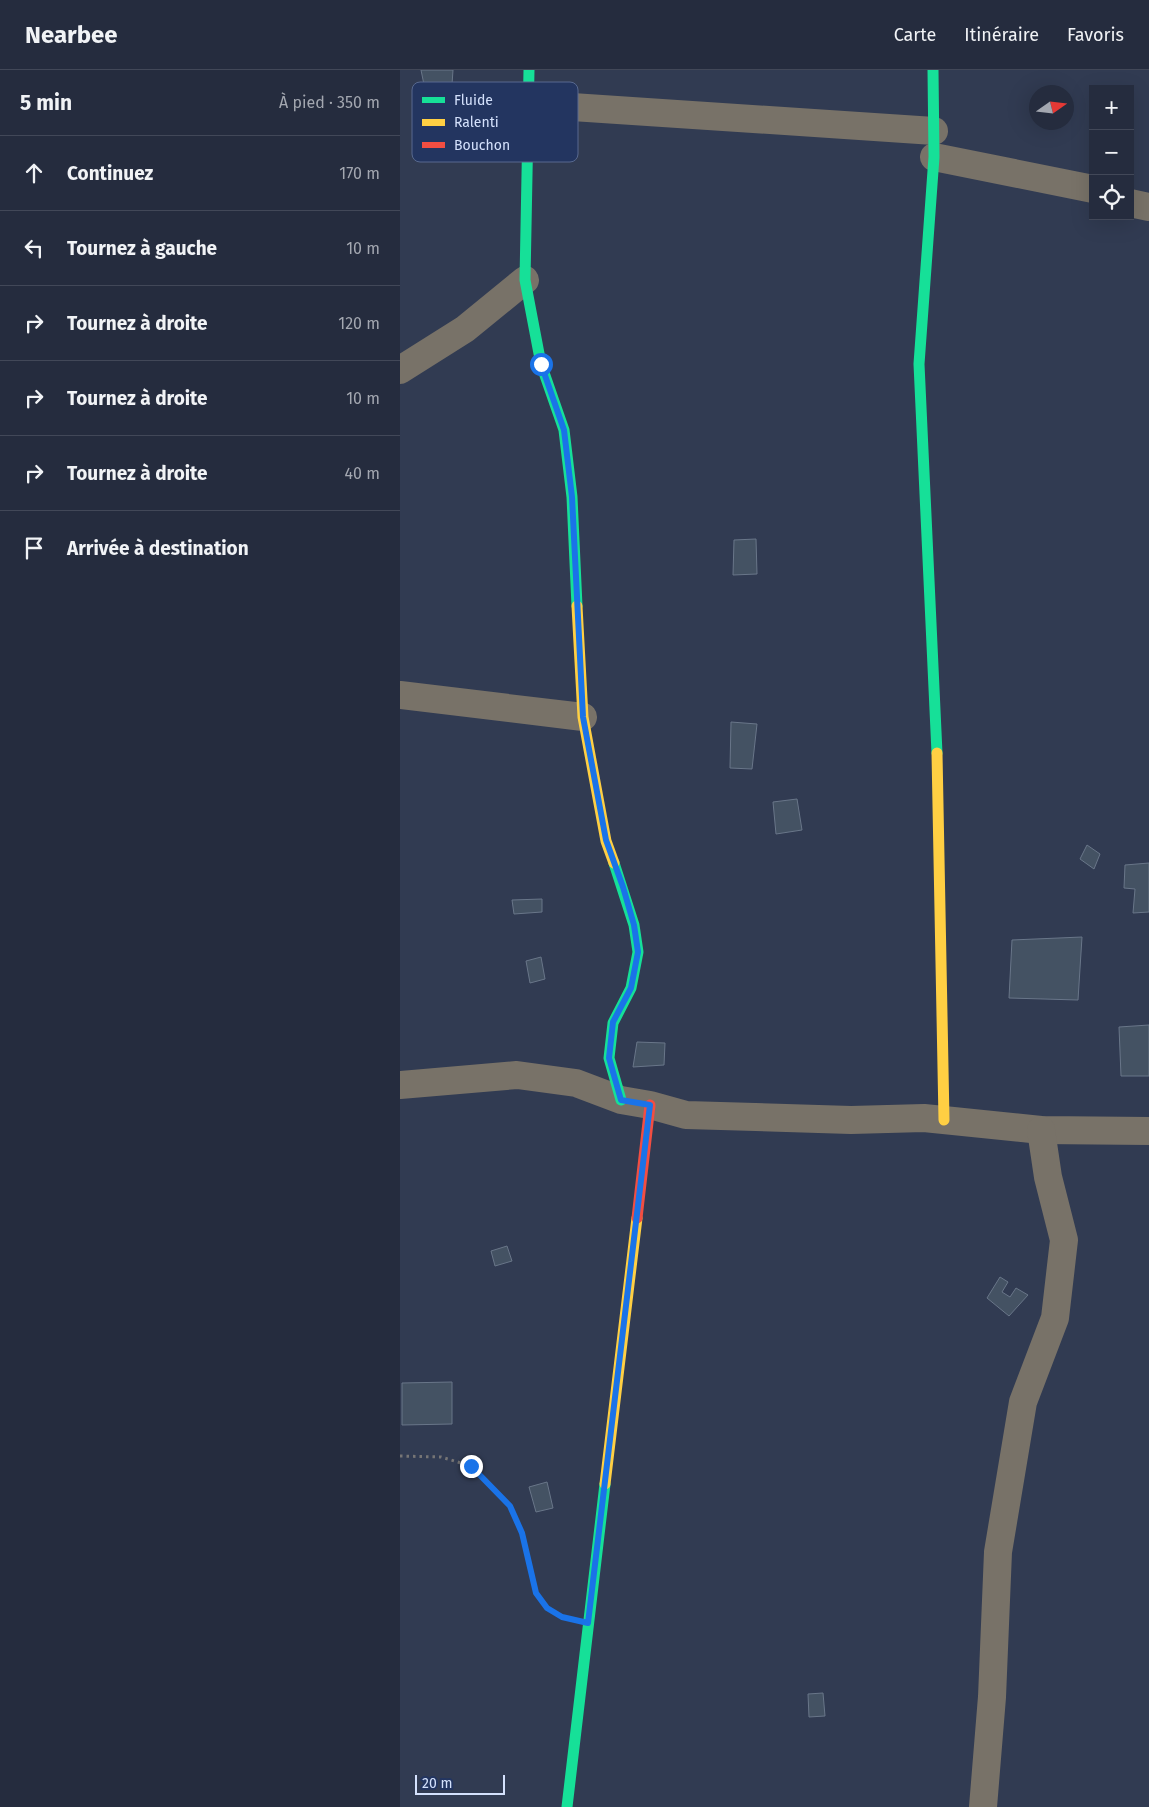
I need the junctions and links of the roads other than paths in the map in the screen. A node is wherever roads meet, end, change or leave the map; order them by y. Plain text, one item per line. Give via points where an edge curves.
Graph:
1 (934, 70) edge
2 (578, 109) edge
3 (934, 144) junction
4 (526, 162) edge
5 (1089, 188) edge
6 (1134, 204) edge
7 (1149, 207) edge
8 (525, 280) junction
9 (400, 370) edge
10 (400, 694) edge
11 (583, 717) junction
12 (400, 1085) edge
13 (621, 1100) junction
14 (650, 1105) junction
15 (944, 1120) junction
16 (1041, 1130) junction
17 (1149, 1131) edge
18 (567, 1807) edge
19 (983, 1807) edge

1 - 3 street
2 - 3 street
3 - 5 street
3 - 15 street via 919,364 939,797
4 - 8 street
6 - 7 street
8 - 9 street via 464,329
8 - 11 street via 541,364 564,430 572,497
10 - 11 street
11 - 13 street via 606,840 623,887 638,952 631,988 613,1022 609,1058
12 - 13 street via 518,1075 576,1083
13 - 14 street
14 - 15 street via 686,1115
14 - 18 street
15 - 16 street
16 - 17 street
16 - 19 street via 1048,1177 1064,1240 1055,1318 1023,1402 998,1552 992,1697

